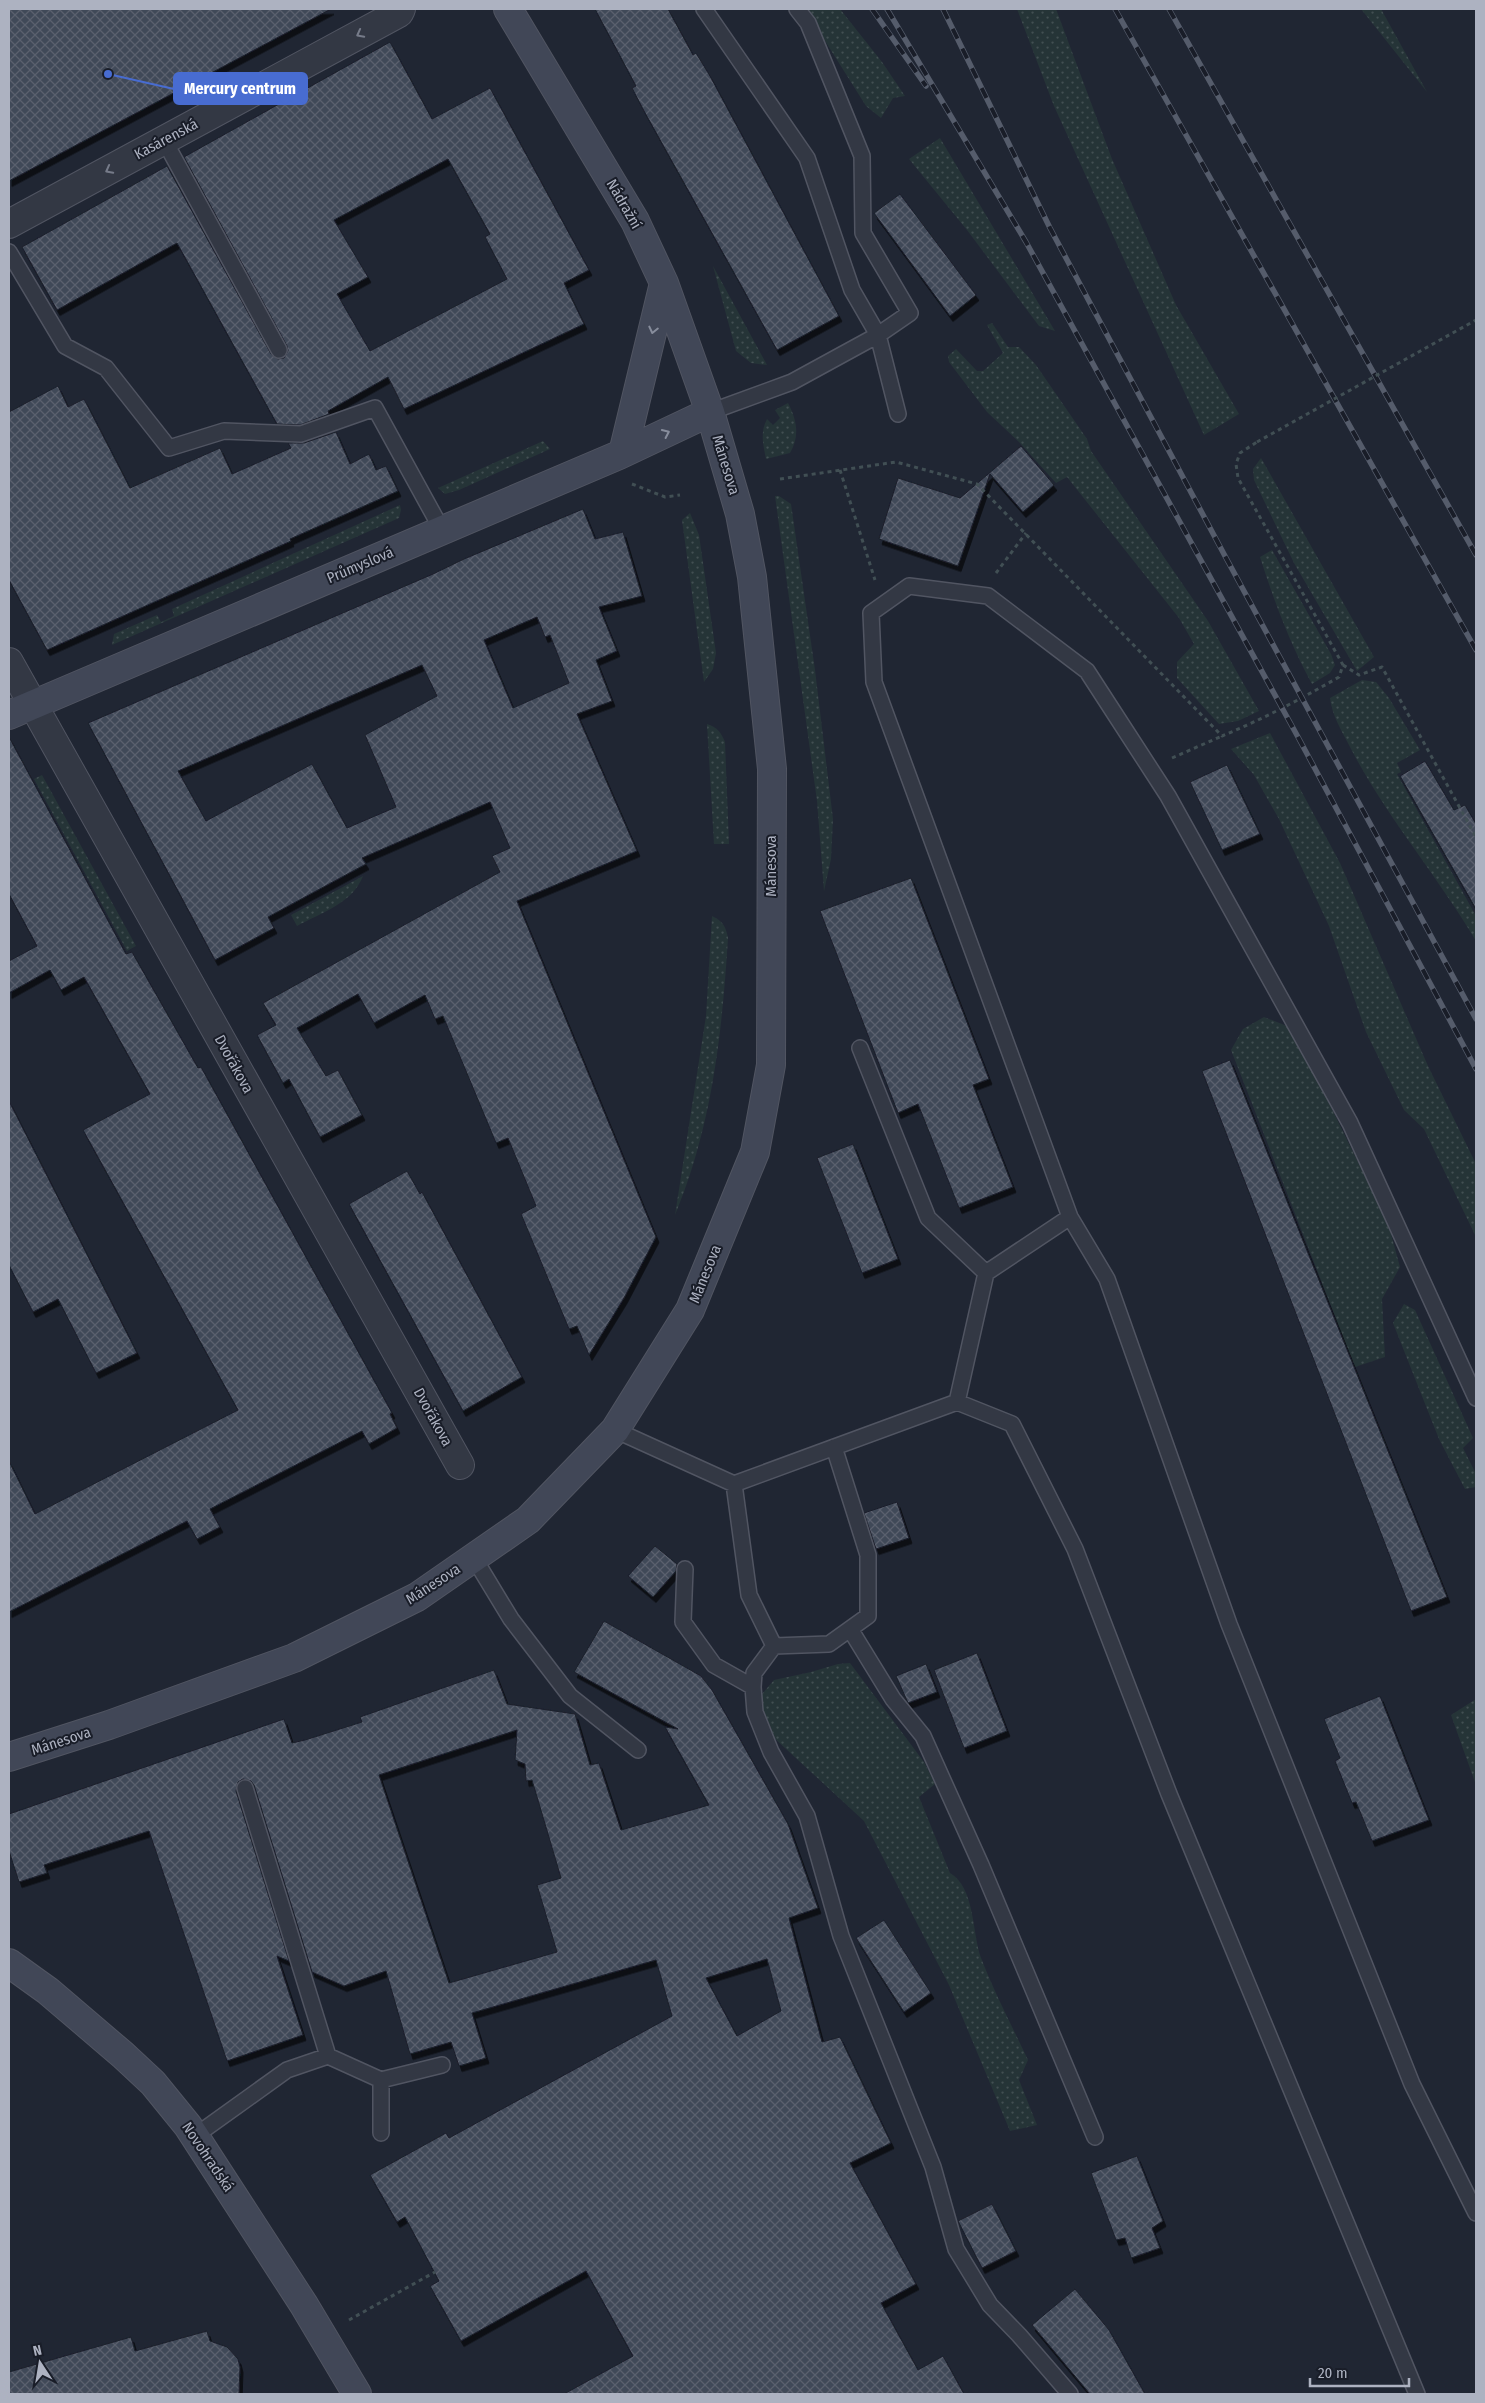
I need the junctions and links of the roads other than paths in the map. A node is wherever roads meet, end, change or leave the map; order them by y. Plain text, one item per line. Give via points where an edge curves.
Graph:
1 (400, 9) edge
2 (508, 9) edge
3 (704, 9) edge
4 (797, 9) edge
5 (164, 140) junction
6 (9, 224) edge
7 (9, 252) edge
8 (664, 283) junction
9 (878, 335) junction
10 (278, 350) dead end
11 (710, 412) junction
12 (898, 414) dead end
13 (623, 453) junction
14 (442, 530) junction
15 (9, 662) edge
16 (20, 710) edge
17 (860, 1048) dead end
18 (1070, 1217) junction
19 (986, 1273) junction
20 (1476, 1398) edge
21 (958, 1402) junction
22 (615, 1430) junction
23 (834, 1447) junction
24 (460, 1465) dead end
25 (734, 1484) junction
26 (474, 1558) junction
27 (685, 1569) dead end
28 (850, 1629) junction
29 (774, 1646) junction
30 (753, 1687) junction
31 (638, 1750) dead end
32 (9, 1757) edge
33 (245, 1788) dead end
34 (9, 1963) edge
35 (328, 2056) junction
36 (442, 2065) dead end
37 (381, 2080) junction
38 (381, 2133) dead end
39 (195, 2136) junction
40 (1095, 2137) dead end
41 (1476, 2214) edge
42 (357, 2394) edge
43 (1070, 2394) edge
44 (1417, 2394) edge

1 -> 5 street, Kasárenská via 399,13
2 - 8 main road, Nádražní via 635,221
3 - 9 lane via 807,158 852,290
4 - 9 lane via 808,23 862,156 863,233 910,312
5 -> 6 street, Kasárenská
5 - 10 lane
7 - 14 lane via 65,346 106,368 169,448 224,431 301,434 375,408
8 - 11 main road, Nádražní
8 -> 13 main road
9 - 11 lane via 792,382
9 - 12 lane
13 -> 11 main road, Průmyslová
11 - 22 main road, Mánesova via 740,514 752,578 772,768 771,1065 755,1152 690,1310
13 - 14 main road, Průmyslová
14 - 16 main road, Průmyslová
15 - 16 street, Dvořákova
16 - 24 street, Dvořákova
17 - 19 lane via 928,1218
18 - 19 lane
18 - 20 lane via 874,682 871,613 909,586 988,596 1087,671 1168,796 1350,1123
18 - 41 lane via 1107,1279 1229,1624 1412,2084
19 - 21 lane
21 - 23 lane
21 - 44 lane via 1012,1424 1075,1549 1170,1794
22 - 25 lane
22 - 26 main road, Mánesova via 528,1520
23 - 25 lane
23 - 28 lane via 868,1555 868,1616
25 - 29 lane via 749,1595
26 - 31 lane via 511,1620 570,1696
26 - 32 main road, Mánesova via 418,1597 294,1658 109,1725
27 - 30 lane via 682,1622 714,1665
28 - 29 lane via 829,1644
28 - 40 lane via 893,1699 923,1736
29 - 30 lane via 754,1672
30 - 43 lane via 756,1712 771,1752 806,1816 841,1936 933,2167 956,2249 990,2305
33 - 35 lane
34 - 39 main road, Novohradská via 48,1991 129,2061 153,2084
35 - 37 lane
35 - 39 lane via 288,2070
36 - 37 lane
37 - 38 lane
39 - 42 main road, Novohradská

